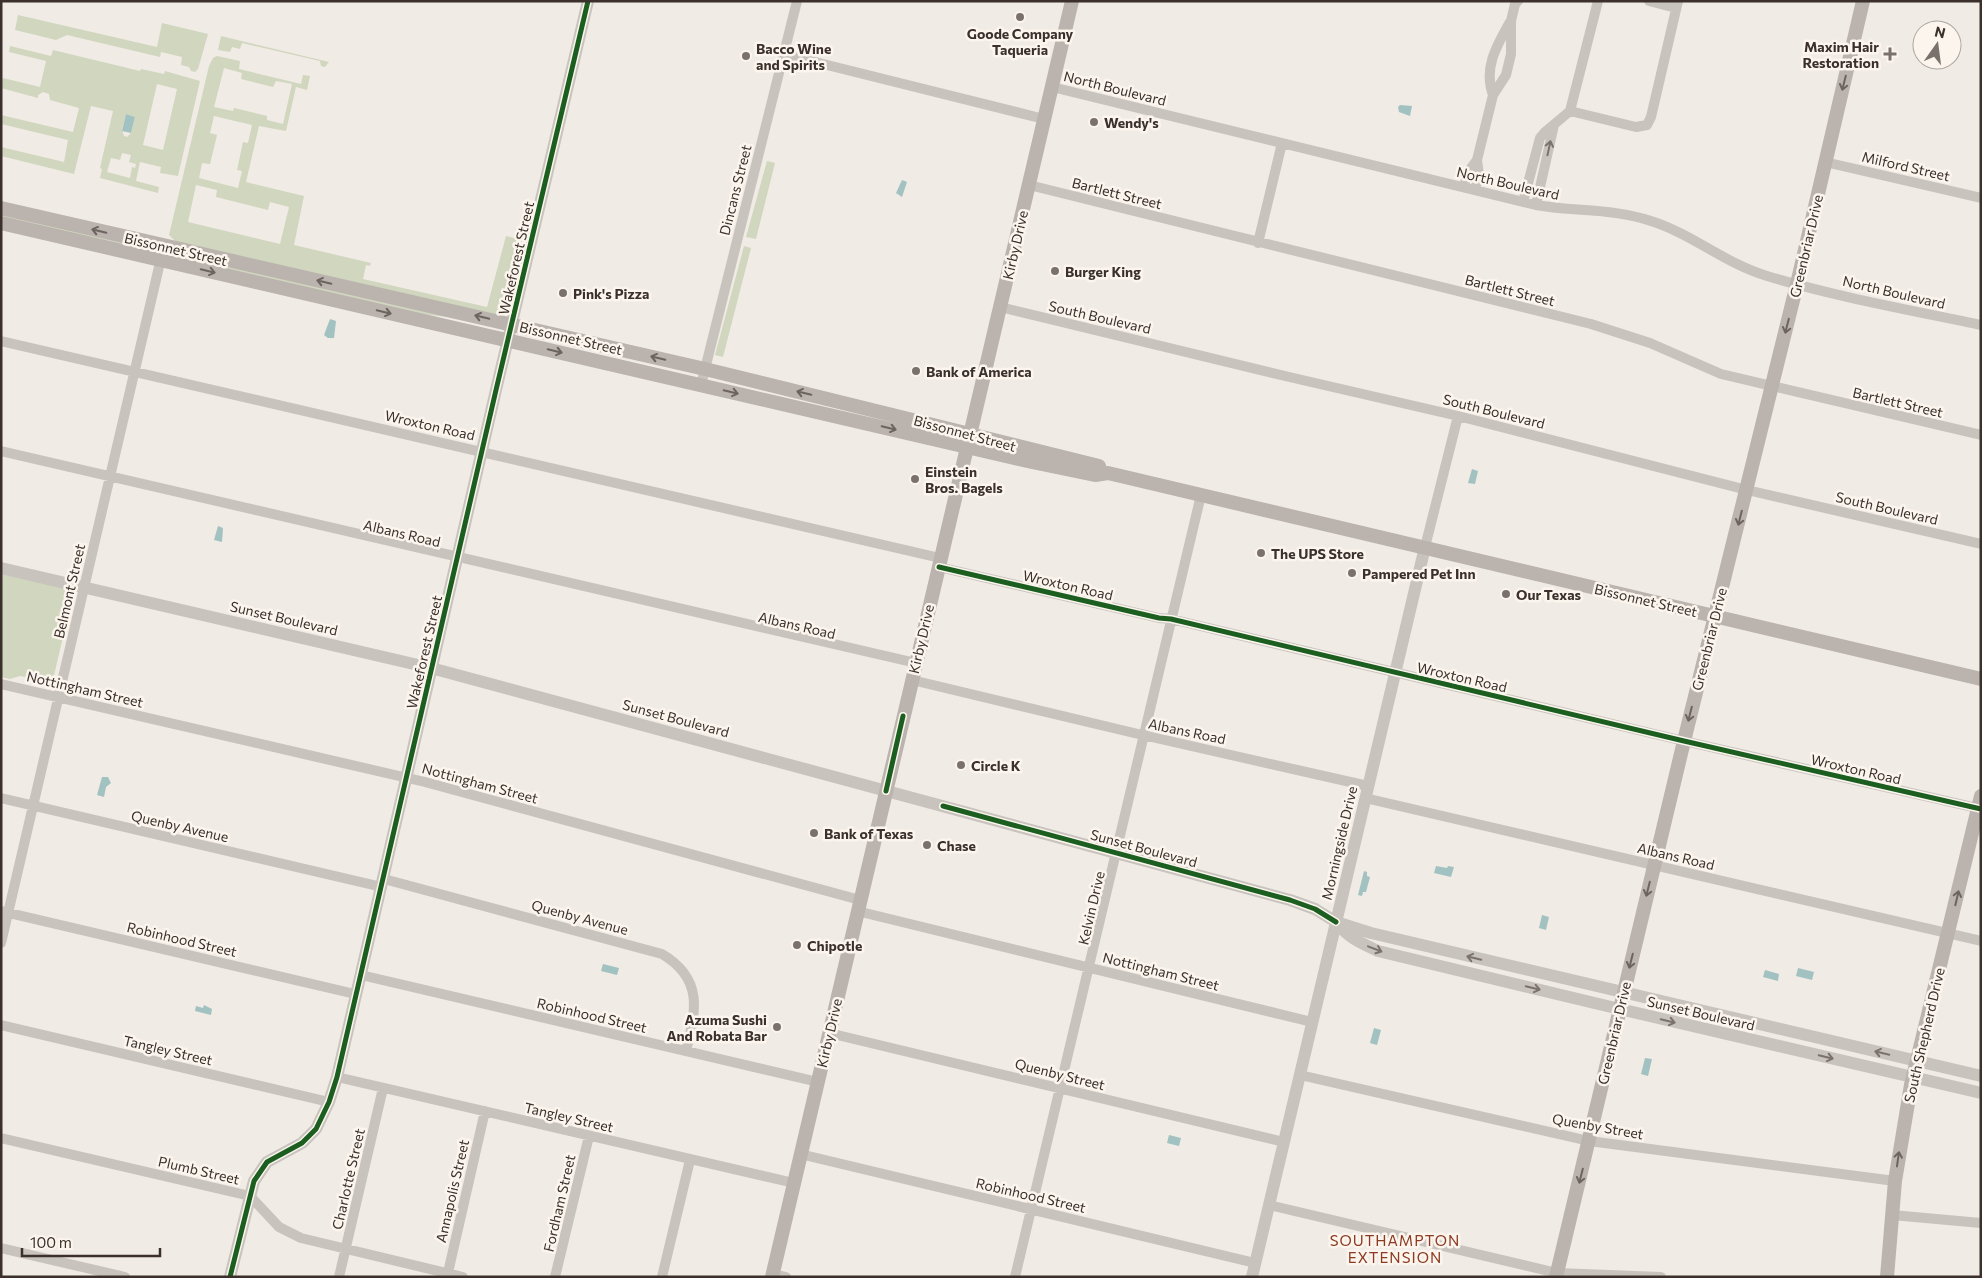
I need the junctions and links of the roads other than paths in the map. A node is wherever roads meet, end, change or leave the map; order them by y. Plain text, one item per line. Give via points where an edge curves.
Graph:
1 (588, 1) edge
2 (797, 1) edge
3 (1072, 1) edge
4 (1598, 1) edge
5 (1649, 1) edge
6 (1863, 1) edge
7 (1516, 2) edge
8 (1677, 4) edge
9 (1511, 21) junction
10 (783, 54) junction
11 (1052, 87) junction
12 (1493, 95) junction
13 (1570, 112) junction
14 (1044, 119) junction
15 (1554, 126) junction
16 (1282, 143) junction
17 (1477, 160) junction
18 (1825, 162) junction
19 (1533, 164) junction
20 (1545, 166) junction
21 (1029, 185) junction
22 (1464, 188) junction
23 (1475, 190) junction
24 (1981, 198) edge
25 (1523, 202) junction
26 (1536, 205) junction
27 (1, 208) edge
28 (1, 223) edge
29 (1258, 243) junction
30 (164, 246) junction
31 (161, 260) junction
32 (1797, 284) junction
33 (1000, 307) junction
34 (512, 324) junction
35 (1981, 325) edge
36 (508, 340) junction
37 (1, 341) edge
38 (705, 369) junction
39 (135, 372) junction
40 (701, 385) junction
41 (1772, 387) junction
42 (826, 398) junction
43 (822, 413) junction
44 (1458, 416) junction
45 (1981, 435) edge
46 (969, 440) junction
47 (1, 451) edge
48 (482, 451) junction
49 (110, 477) junction
50 (1747, 490) junction
51 (1201, 494) junction
52 (1981, 544) edge
53 (1425, 548) junction
54 (457, 558) junction
55 (939, 562) junction
56 (1, 568) edge
57 (85, 586) junction
58 (1715, 616) junction
59 (1172, 619) junction
60 (916, 664) junction
61 (432, 668) junction
62 (1395, 673) junction
63 (1981, 679) edge
64 (912, 680) junction
65 (1, 684) edge
66 (59, 697) junction
67 (1144, 735) junction
68 (1684, 741) junction
69 (407, 778) junction
70 (886, 791) junction
71 (1367, 792) junction
72 (1, 798) edge
73 (1980, 804) edge
74 (33, 806) junction
75 (1116, 852) junction
76 (1654, 864) junction
77 (383, 883) junction
78 (859, 906) junction
79 (5, 912) edge
80 (1336, 922) junction
81 (1949, 933) junction
82 (1981, 941) edge
83 (1, 943) edge
84 (1088, 967) junction
85 (361, 975) junction
86 (1623, 993) junction
87 (356, 994) junction
88 (1620, 1010) junction
89 (1312, 1022) junction
90 (1, 1025) edge
91 (829, 1032) junction
92 (686, 1051) junction
93 (1917, 1061) junction
94 (1300, 1075) junction
95 (1981, 1076) edge
96 (337, 1077) junction
97 (1913, 1077) junction
98 (818, 1082) junction
99 (383, 1088) junction
100 (1060, 1088) junction
101 (1981, 1093) edge
102 (329, 1102) junction
103 (484, 1111) junction
104 (588, 1136) junction
105 (1, 1138) edge
106 (1590, 1141) junction
107 (1284, 1142) junction
108 (800, 1154) junction
109 (690, 1160) junction
110 (1895, 1181) junction
111 (794, 1183) junction
112 (250, 1196) junction
113 (1269, 1205) junction
114 (1031, 1209) junction
115 (1892, 1215) junction
116 (1981, 1224) edge
117 (1, 1248) edge
118 (345, 1249) junction
119 (1255, 1263) junction
120 (447, 1275) edge
121 (1557, 1275) edge
122 (777, 1276) edge
123 (126, 1277) edge
124 (230, 1277) edge
125 (339, 1277) edge
126 (463, 1277) edge
127 (555, 1277) edge
128 (662, 1277) edge
129 (1015, 1277) edge
130 (1252, 1277) edge
131 (1661, 1277) edge
132 (1887, 1277) edge

1 - 34 street, Wakeforest Street
2 - 10 street, Dincans Street
3 - 11 main road, Kirby Drive
4 - 13 street
5 - 8 street
6 -> 18 main road, Greenbriar Drive
7 - 9 street
8 - 13 street via 1647,125 1636,127
9 - 12 street via 1511,54 1506,75
9 - 12 street via 1496,48 1489,72
10 - 14 street
10 - 38 street, Dincans Street
11 - 14 main road, Kirby Drive
11 - 16 street, North Boulevard
12 - 17 street
13 - 15 street
14 - 21 main road, Kirby Drive
15 - 19 street via 1540,138
20 -> 15 street
16 - 22 street, North Boulevard
16 - 29 street
17 - 22 street via 1468,172
17 - 23 street via 1479,175
18 - 24 street, Milford Street
18 - 32 main road, Greenbriar Drive
19 - 20 street
19 - 25 street
20 - 26 street
21 - 29 street, Bartlett Street
21 - 33 main road, Kirby Drive
22 - 23 street, North Boulevard
23 - 25 street, North Boulevard
25 - 26 street, North Boulevard
26 - 32 street, North Boulevard via 1629,214 1677,231 1765,276
30 -> 27 main road, Bissonnet Street
28 - 31 main road, Bissonnet Street
29 - 41 street, Bartlett Street via 1590,324 1650,343 1721,374
30 - 31 street, Belmont Street
34 -> 30 main road, Bissonnet Street
31 -> 36 main road, Bissonnet Street
31 - 39 street, Belmont Street
32 - 35 street, North Boulevard
32 -> 41 main road, Greenbriar Drive
33 - 44 street, South Boulevard
33 - 46 main road, Kirby Drive
34 - 36 street, Wakeforest Street
38 -> 34 main road, Bissonnet Street
36 -> 40 main road, Bissonnet Street
36 - 48 street, Wakeforest Street
37 - 39 street, Wroxton Road
38 - 40 street, Dincans Street
42 -> 38 main road, Bissonnet Street
39 - 48 street, Wroxton Road
39 - 49 street, Belmont Street
40 -> 43 main road, Bissonnet Street
41 - 45 street, Bartlett Street
41 - 50 main road, Greenbriar Drive
42 - 43 main road
42 - 46 main road, Bissonnet Street
43 -> 46 main road, Bissonnet Street
44 - 50 street, South Boulevard
44 - 53 street, Morningside Drive
46 - 51 main road, Bissonnet Street via 1095,475 1108,473
46 - 55 main road, Kirby Drive
47 - 49 street, Albans Road
48 - 54 street, Wakeforest Street
48 - 55 street, Wroxton Road
49 - 54 street, Albans Road
49 - 57 street, Belmont Street
50 - 52 street, South Boulevard
50 -> 58 main road, Greenbriar Drive
51 - 53 main road, Bissonnet Street
51 - 59 street, Kelvin Drive
53 - 58 main road, Bissonnet Street
53 - 62 street, Morningside Drive
54 - 60 street, Albans Road
54 - 61 street, Wakeforest Street
55 - 59 street, Wroxton Road
55 - 60 main road, Kirby Drive
56 - 57 street, Sunset Boulevard
57 - 61 street, Sunset Boulevard
57 - 66 street, Belmont Street
58 - 63 main road, Bissonnet Street
58 -> 68 main road, Greenbriar Drive
59 - 62 street, Wroxton Road
59 - 67 street, Kelvin Drive
60 - 64 main road, Kirby Drive
61 - 69 street, Wakeforest Street
61 - 70 street, Sunset Boulevard
62 - 68 street, Wroxton Road
62 - 71 street, Morningside Drive
64 - 67 street, Albans Road
64 - 70 main road, Kirby Drive
65 - 66 street, Nottingham Street
66 - 69 street, Nottingham Street
66 - 74 street, Belmont Street
67 - 71 street, Albans Road
67 - 75 street, Kelvin Drive
68 - 73 street, Wroxton Road
68 - 76 main road, Greenbriar Drive
69 - 77 street, Wakeforest Street
69 - 78 street, Nottingham Street
70 - 75 street, Sunset Boulevard
70 - 78 main road, Kirby Drive
71 - 76 street, Albans Road
71 - 80 street, Morningside Drive
72 - 74 street, Quenby Avenue
81 -> 73 main road, South Shepherd Drive
74 - 77 street, Quenby Avenue
74 - 79 street, Belmont Street
75 - 80 street, Sunset Boulevard via 1290,900 1315,909
75 - 84 street, Kelvin Drive
76 - 81 street, Albans Road
76 -> 86 main road, Greenbriar Drive
77 - 85 street, Wakeforest Street
77 - 92 street, Quenby Avenue via 662,954 680,968 692,986 695,1009
78 - 84 street, Nottingham Street
78 - 91 main road, Kirby Drive
79 - 83 street, Belmont Street
79 - 87 street, Robinhood Street
86 -> 80 street, Sunset Boulevard
80 -> 88 street, Sunset Boulevard via 1344,934 1378,951
80 - 89 street, Morningside Drive
81 - 82 street, Albans Road
81 - 93 main road, South Shepherd Drive
84 - 89 street, Nottingham Street
84 - 100 street, Kelvin Drive
85 - 87 street, Wakeforest Street
85 - 92 street, Robinhood Street
86 - 88 main road, Greenbriar Drive
93 -> 86 street, Sunset Boulevard
87 - 96 street, Wakeforest Street
88 -> 97 street, Sunset Boulevard
88 - 106 main road, Greenbriar Drive
89 - 94 street, Morningside Drive
90 - 102 street, Tangley Street
91 - 98 main road, Kirby Drive
91 - 100 street, Quenby Street
92 - 98 street, Robinhood Street
93 - 95 street, Sunset Boulevard
93 - 97 main road, South Shepherd Drive
94 - 106 street, Quenby Street
94 - 107 street, Morningside Drive
96 - 99 street, Tangley Street
96 - 102 street, Wakeforest Street
97 - 101 street, Sunset Boulevard
110 -> 97 main road, South Shepherd Drive
98 - 108 main road, Kirby Drive
99 - 103 street, Tangley Street
99 - 118 street, Charlotte Street
100 - 107 street, Quenby Street
100 - 114 street, Kelvin Drive
102 - 112 street, Wakeforest Street via 316,1129 302,1143 267,1162 261,1169
103 - 104 street, Tangley Street
103 - 120 street, Annapolis Street
104 - 109 street, Tangley Street
104 - 127 street, Fordham Street
105 - 112 street, Plumb Street
106 - 110 street, Quenby Street
106 -> 121 main road, Greenbriar Drive
107 - 113 street, Morningside Drive
108 - 111 main road, Kirby Drive
108 - 114 street, Robinhood Street
109 - 111 street, Tangley Street
109 - 128 street
110 - 115 main road, South Shepherd Drive
111 - 122 main road, Kirby Drive
112 - 118 street, Plumb Street via 289,1233
112 - 124 street, Wakeforest Street
113 - 119 street, Morningside Drive
113 - 121 street
114 - 119 street, Robinhood Street
114 - 129 street, Kelvin Drive
115 - 116 street
115 - 132 main road, South Shepherd Drive
117 - 123 street
118 - 120 street, Plumb Street
118 - 125 street, Charlotte Street
119 - 130 street, Morningside Drive
120 - 126 street, Plumb Street
121 - 131 street

